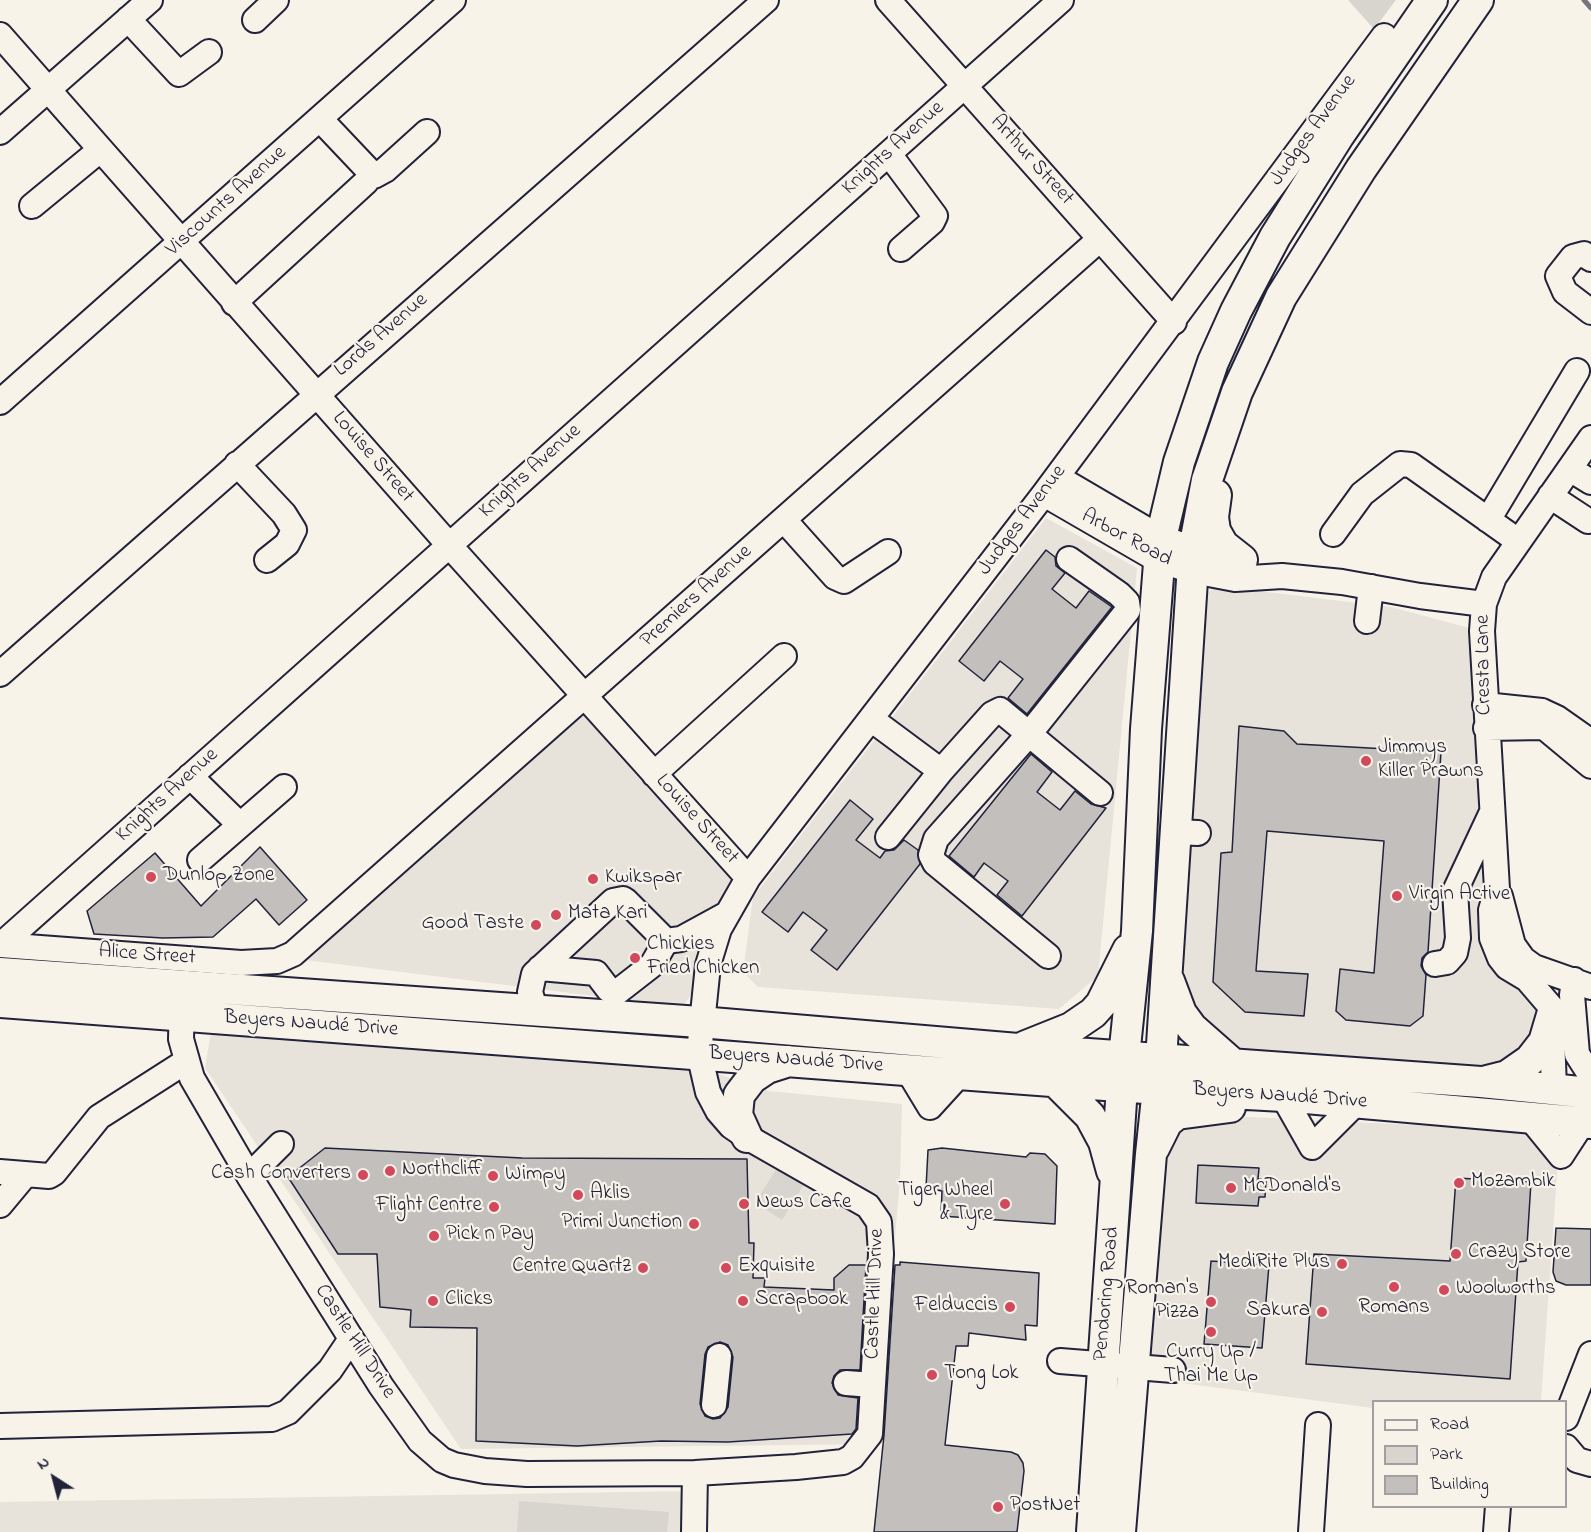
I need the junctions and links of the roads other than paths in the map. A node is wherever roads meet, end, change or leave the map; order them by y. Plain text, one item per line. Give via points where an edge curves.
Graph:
1 (150, 0) edge
2 (276, 0) edge
3 (453, 0) edge
4 (766, 0) edge
5 (888, 0) edge
6 (1061, 0) edge
7 (1432, 0) edge
8 (1478, 0) edge
9 (128, 19) junction
10 (255, 20) dead end
11 (0, 35) edge
12 (1384, 36) dead end
13 (209, 52) dead end
14 (964, 86) junction
15 (48, 90) junction
16 (320, 119) junction
17 (0, 132) edge
18 (427, 132) dead end
19 (100, 150) junction
20 (889, 154) junction
21 (366, 182) dead end
22 (33, 206) dead end
23 (1100, 239) junction
24 (181, 242) junction
25 (901, 249) dead end
26 (1591, 259) edge
27 (234, 303) junction
28 (1591, 312) edge
29 (1174, 322) junction
30 (1577, 371) dead end
31 (315, 394) junction
32 (0, 402) edge
33 (1591, 438) edge
34 (1217, 444) junction
35 (237, 464) junction
36 (1570, 469) junction
37 (1591, 482) edge
38 (1050, 485) junction
39 (1550, 496) junction
40 (784, 520) junction
41 (1488, 520) junction
42 (1588, 521) dead end
43 (1333, 534) dead end
44 (1518, 541) junction
45 (449, 545) junction
46 (1159, 549) junction
47 (888, 552) dead end
48 (1068, 559) dead end
49 (267, 560) dead end
50 (1193, 560) junction
51 (1242, 560) junction
52 (1282, 576) junction
53 (1371, 587) junction
54 (1484, 604) junction
55 (1366, 621) dead end
56 (784, 656) dead end
57 (0, 674) edge
58 (585, 696) junction
59 (1485, 717) junction
60 (871, 719) junction
61 (1030, 733) junction
62 (1590, 743) edge
63 (1591, 766) edge
64 (942, 771) junction
65 (654, 774) junction
66 (190, 776) junction
67 (284, 787) dead end
68 (1100, 793) dead end
69 (1493, 810) junction
70 (240, 825) junction
71 (888, 837) dead end
72 (200, 860) dead end
73 (748, 878) junction
74 (1496, 881) junction
75 (1455, 891) junction
76 (725, 915) junction
77 (1137, 931) junction
78 (674, 940) junction
79 (0, 945) edge
80 (293, 954) joint
81 (1048, 956) dead end
82 (1435, 964) dead end
83 (708, 965) junction
84 (540, 968) junction
85 (1166, 970) junction
86 (0, 973) edge
87 (1576, 995) edge
88 (181, 1001) junction
89 (0, 1002) edge
90 (536, 1012) junction
91 (1591, 1020) edge
92 (700, 1022) junction
93 (1018, 1049) junction
94 (699, 1053) junction
95 (1577, 1054) junction
96 (791, 1060) junction
97 (185, 1062) junction
98 (1234, 1065) junction
99 (1124, 1071) junction
100 (1160, 1074) junction
101 (1591, 1076) edge
102 (1054, 1080) junction
103 (1481, 1082) junction
104 (1554, 1089) junction
105 (1591, 1093) edge
106 (1278, 1096) junction
107 (1356, 1102) junction
108 (1588, 1117) edge
109 (747, 1137) junction
110 (281, 1144) dead end
111 (1151, 1154) junction
112 (0, 1172) edge
113 (25, 1175) junction
114 (249, 1176) junction
115 (1116, 1192) junction
116 (0, 1205) edge
117 (351, 1339) junction
118 (1591, 1354) edge
119 (719, 1356) dead end
120 (1059, 1361) dead end
121 (1102, 1363) junction
122 (1134, 1367) junction
123 (1173, 1370) dead end
124 (846, 1383) dead end
125 (873, 1385) junction
126 (714, 1405) dead end
127 (1567, 1415) edge
128 (1318, 1425) dead end
129 (0, 1426) edge
130 (1567, 1448) edge
131 (1591, 1464) edge
132 (695, 1473) junction
133 (1498, 1508) edge
134 (694, 1532) edge
135 (1092, 1532) edge
136 (1120, 1532) edge
137 (1311, 1532) edge
138 (1496, 1532) edge

1 - 9 street
2 - 10 street
3 - 16 street, Viscounts Avenue
4 - 31 street, Lords Avenue
5 - 14 street, Arthur Street
6 - 14 street, Knights Avenue
7 - 46 main road, Judges Avenue via 1298,200 1236,310 1213,362 1179,462
8 - 34 main road via 1311,245 1258,345
9 - 13 street via 179,74
9 - 15 street
11 - 15 street, Louise Street
12 - 29 street, Judges Avenue
14 - 20 street, Knights Avenue
14 - 23 street, Arthur Street
15 - 17 street
15 - 19 street, Louise Street
16 - 18 street via 374,176
16 - 24 street, Viscounts Avenue
19 - 22 street
19 - 24 street, Louise Street
20 - 25 street via 935,216
20 - 45 street, Knights Avenue
21 - 27 street
23 - 29 street, Arthur Street
23 - 40 street, Premiers Avenue
24 - 27 street, Louise Street
24 - 32 street, Viscounts Avenue
26 - 28 street via 1584,254 1573,257 1558,276 1564,292
27 - 31 street, Louise Street
29 - 38 street, Judges Avenue
30 - 41 street
31 - 35 street, Lords Avenue
31 - 45 street, Louise Street
33 - 36 street, Cresta Lane
34 - 50 main road via 1198,521
34 - 51 main road via 1215,531 1223,545
35 - 49 street via 294,530 287,544
35 - 57 street, Lords Avenue
36 - 37 street
36 - 39 street, Cresta Lane
38 - 46 street, Arbor Road
38 - 60 street, Judges Avenue
39 - 42 street
39 - 44 street, Cresta Lane
40 - 47 street via 835,577 844,581
40 - 58 street, Premiers Avenue
41 - 43 street via 1411,465 1400,464 1362,494
41 - 44 street
44 - 54 street, Cresta Lane via 1494,577
45 - 58 street, Louise Street
45 - 66 street, Knights Avenue
46 - 50 street, Arbor Road
46 - 77 main road, Judges Avenue
48 - 61 street via 1119,594 1127,602 1128,610
50 - 51 street, Arbor Road
50 - 52 street, Arbor Road via 1236,579
50 - 85 main road via 1186,833
51 - 52 street, Arbor Road
52 - 53 street, Arbor Road
53 - 54 street, Arbor Road
53 - 55 street
54 - 59 street, Cresta Lane
56 - 65 street
58 - 65 street, Louise Street
58 - 80 street, Premiers Avenue
59 - 62 street via 1542,711
59 - 63 street via 1539,725
59 - 69 street, Cresta Lane
60 - 64 street
60 - 73 street, Judges Avenue
61 - 64 street via 1000,710
61 - 68 street
61 - 81 street via 936,839 931,855 935,863
64 - 71 street
65 - 73 street, Louise Street
66 - 70 street
66 - 79 street, Knights Avenue
67 - 70 street
69 - 74 street, Cresta Lane
69 - 75 street
70 - 72 street
73 - 76 street, Judges Avenue
74 - 75 street via 1477,878
74 - 87 street, Cresta Lane via 1517,952
74 - 87 street, Cresta Lane via 1491,910 1495,948 1507,967 1527,979 1546,999
75 - 82 street via 1455,953 1447,962
76 - 78 street
76 - 83 street, Judges Avenue
77 - 93 main road via 1093,1013 1071,1028
77 - 99 main road, Judges Avenue
78 - 83 street
78 - 84 street via 652,965 620,991 609,990 596,973
78 - 84 street via 626,901 618,899
79 - 80 street, Alice Street via 248,963 277,961
83 - 92 street, Judges Avenue
84 - 90 street via 530,988
85 - 98 main road via 1188,1022
85 - 100 main road
86 - 88 main road, Beyers Naudé Drive
87 - 95 street, Cresta Lane
87 - 103 main road via 1530,1060 1507,1076
87 - 104 street, Cresta Lane
88 - 89 main road, Beyers Naudé Drive
88 - 90 main road, Beyers Naudé Drive
88 - 94 main road, Beyers Naudé Drive
88 - 97 street, Castle Hill Drive
90 - 92 main road, Beyers Naudé Drive
91 - 95 street via 1582,1030
92 - 93 main road, Beyers Naudé Drive
92 - 94 street, Castle Hill Drive
93 - 99 main road, Beyers Naudé Drive
94 - 96 main road, Beyers Naudé Drive
94 - 109 street, Castle Hill Drive via 708,1092 718,1111
95 - 101 street, Cresta Lane
96 - 102 main road, Beyers Naudé Drive
96 - 109 main road via 752,1078 740,1095 737,1114
97 - 113 street via 99,1117 54,1173
97 - 114 street, Castle Hill Drive
98 - 100 main road, Beyers Naudé Drive
98 - 103 main road, Beyers Naudé Drive
99 - 100 main road, Beyers Naudé Drive
99 - 102 main road, Beyers Naudé Drive
99 - 115 main road, Pendoring Road
100 - 106 main road, Beyers Naudé Drive
100 - 111 main road, Pendoring Road
102 - 115 main road via 1076,1099 1094,1123 1110,1158
103 - 104 main road, Beyers Naudé Drive
104 - 105 main road, Beyers Naudé Drive
104 - 108 main road via 1566,1104
106 - 107 main road, Beyers Naudé Drive
106 - 107 street via 1312,1147
106 - 111 main road via 1240,1106 1177,1114 1167,1122
107 - 108 main road, Beyers Naudé Drive via 1530,1118
109 - 125 street, Castle Hill Drive via 868,1206 878,1218 881,1254
110 - 114 street
111 - 122 main road, Pendoring Road
112 - 113 street
113 - 116 street
114 - 117 street, Castle Hill Drive
115 - 121 main road, Pendoring Road
117 - 129 street via 330,1370 288,1412 272,1419
117 - 132 street, Castle Hill Drive via 420,1441 454,1466 527,1474
118 - 127 street
119 - 126 street
120 - 121 street
121 - 122 street
121 - 135 main road, Pendoring Road
122 - 123 street
122 - 136 main road, Pendoring Road
124 - 125 street
125 - 132 street, Castle Hill Drive via 870,1434 864,1445 843,1462
128 - 137 street
130 - 131 street via 1577,1460
132 - 134 street
133 - 138 street

